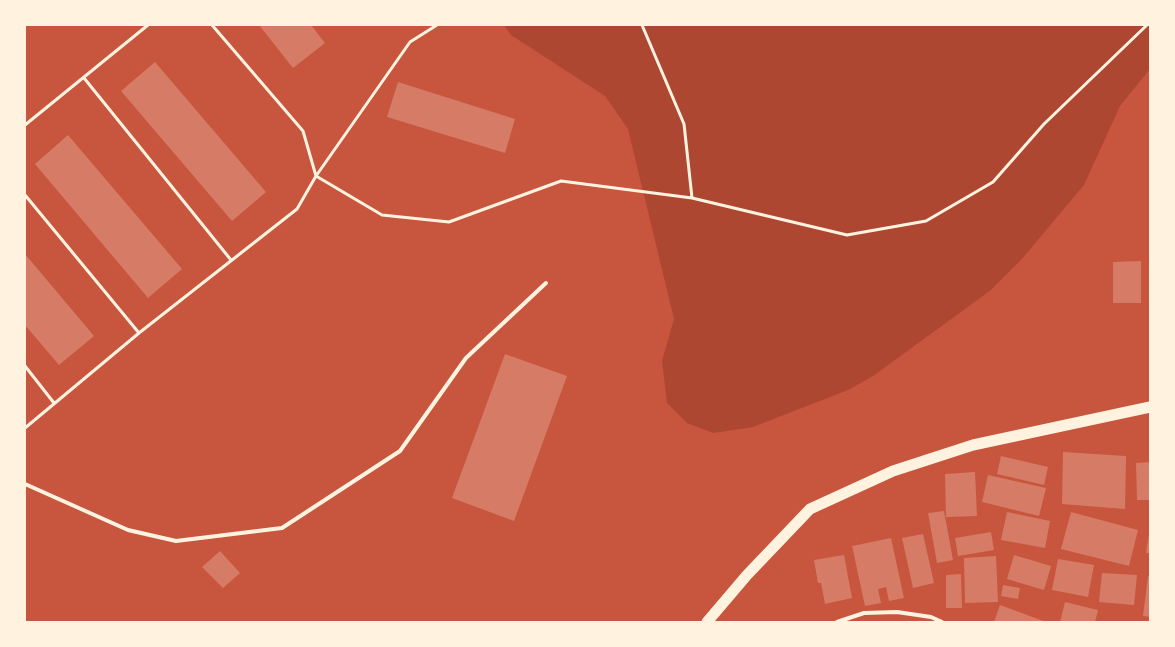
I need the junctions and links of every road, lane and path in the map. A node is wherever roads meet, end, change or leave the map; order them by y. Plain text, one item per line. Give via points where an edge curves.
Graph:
1 (148, 25) edge
2 (212, 25) edge
3 (437, 25) edge
4 (642, 25) edge
5 (1147, 25) edge
6 (84, 78) junction
7 (25, 125) edge
8 (316, 176) junction
9 (25, 195) edge
10 (692, 198) junction
11 (231, 260) junction
12 (546, 283) dead end
13 (139, 333) junction
14 (25, 366) edge
15 (54, 403) junction
16 (1150, 407) edge
17 (25, 428) edge
18 (25, 484) edge
19 (707, 622) edge
20 (837, 622) edge
21 (942, 622) edge

1 - 6 lane
2 - 8 lane via 303,131
3 - 8 lane via 410,42
4 - 10 lane via 684,124
5 - 10 lane via 1044,124 993,182 926,221 847,235
6 - 7 lane
6 - 11 lane
8 - 10 lane via 382,215 449,222 561,181
8 - 11 lane via 297,209
9 - 13 lane
11 - 13 lane
12 - 18 street via 466,358 400,450 282,528 176,541 128,530
13 - 15 lane
14 - 15 lane
15 - 17 lane
16 - 19 highway via 972,445 893,471 810,509 747,575
20 - 21 street via 864,613 897,612 931,617

